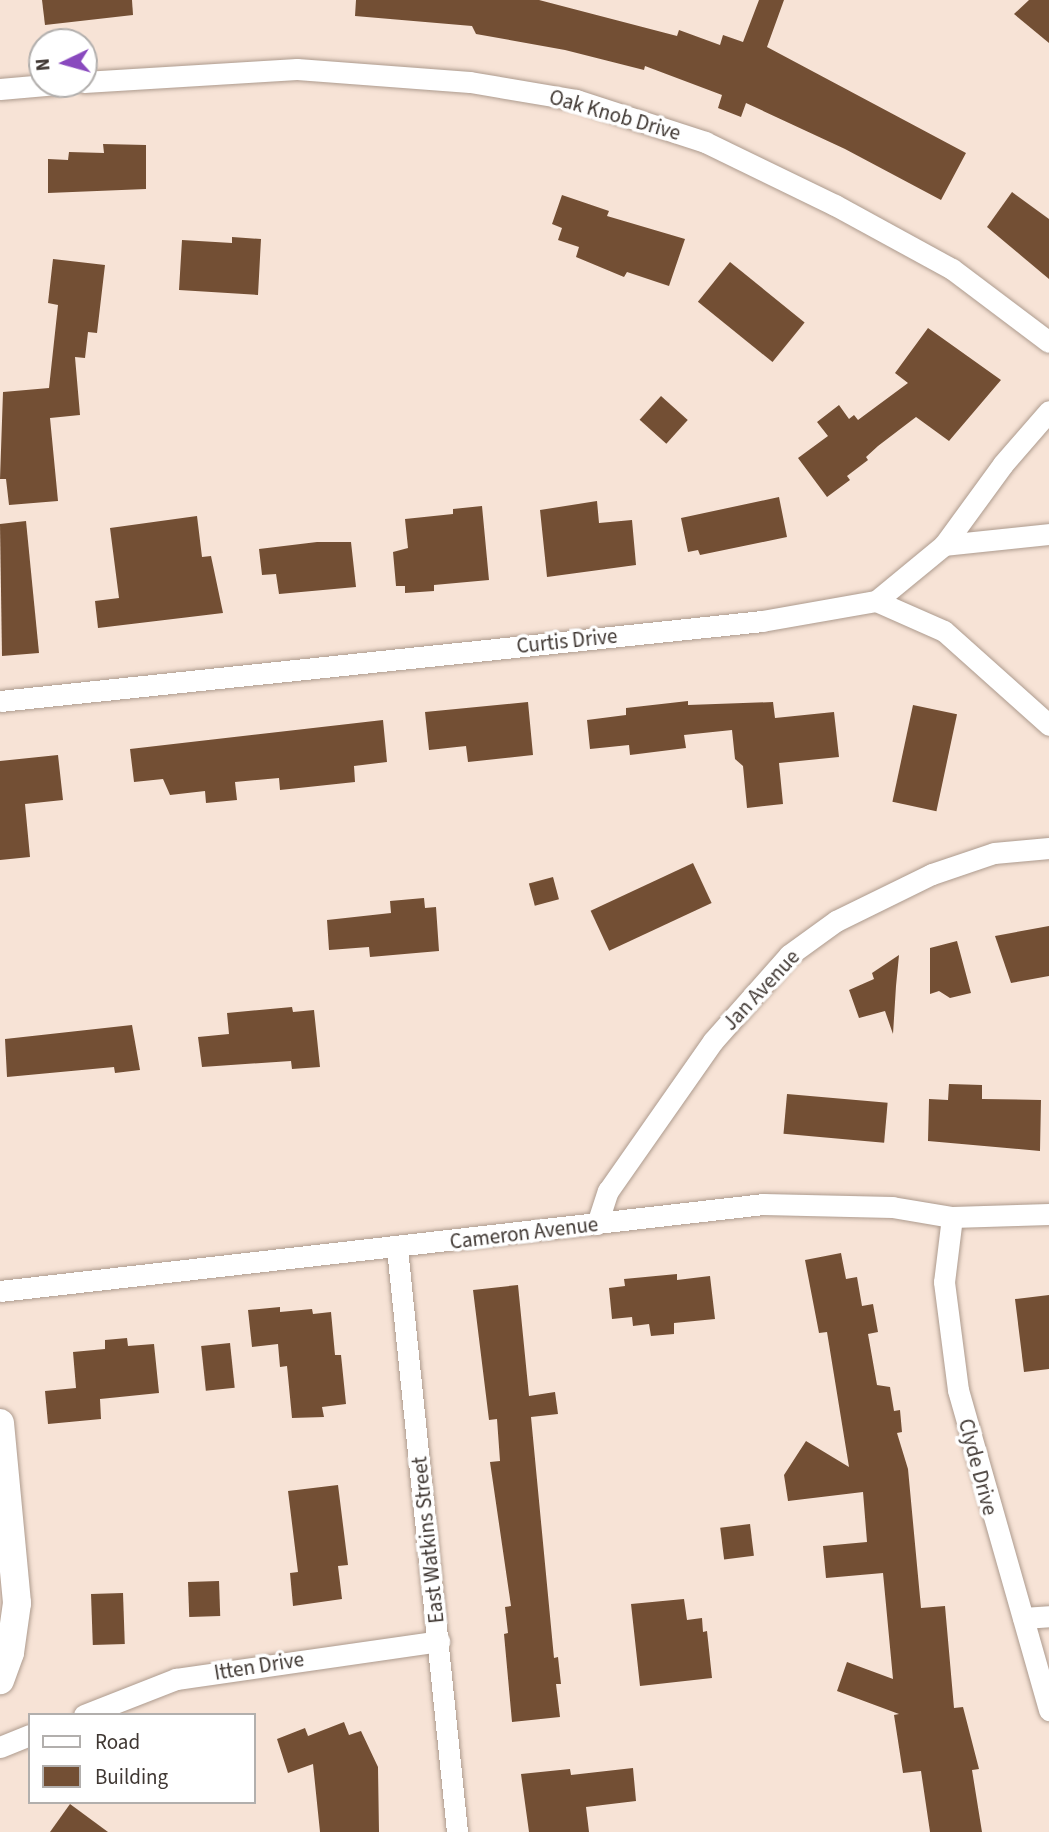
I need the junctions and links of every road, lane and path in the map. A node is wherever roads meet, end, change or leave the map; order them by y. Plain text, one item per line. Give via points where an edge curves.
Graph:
1 (98, 81) edge
2 (28, 87) edge
3 (0, 89) edge
4 (1049, 342) edge
5 (1049, 411) edge
6 (1049, 534) edge
7 (944, 545) junction
8 (876, 601) junction
9 (0, 701) edge
10 (1049, 725) edge
11 (1049, 848) edge
12 (1049, 1214) edge
13 (952, 1217) junction
14 (597, 1224) junction
15 (397, 1248) junction
16 (0, 1291) edge
17 (0, 1423) edge
18 (1049, 1616) edge
19 (1023, 1618) junction
20 (439, 1641) junction
21 (0, 1680) edge
22 (1049, 1710) edge
23 (89, 1713) edge
24 (28, 1736) edge
25 (0, 1747) edge
26 (457, 1832) edge

1 - 4 street, Oak Knob Drive via 297,69 470,82 576,100 705,142 835,205 952,269
2 - 3 street
5 - 7 street, Curtis Drive via 1003,464
6 - 7 street
7 - 8 street, Curtis Drive
8 - 9 street, Curtis Drive via 762,621
8 - 10 street via 944,631
11 - 14 street, Jan Avenue via 993,853 932,874 836,921 789,955 713,1041 608,1191
12 - 13 street, Cameron Avenue
13 - 14 street, Cameron Avenue via 892,1208 762,1204
13 - 19 street, Clyde Drive via 944,1282 958,1390
14 - 15 street, Cameron Avenue
15 - 16 street, Cameron Avenue
15 - 20 street, East Watkins Street
17 - 21 street via 17,1603 10,1653
18 - 19 street
19 - 22 street, Clyde Drive
20 - 23 street, Itten Drive via 176,1679
20 - 26 street, East Watkins Street
24 - 25 street

